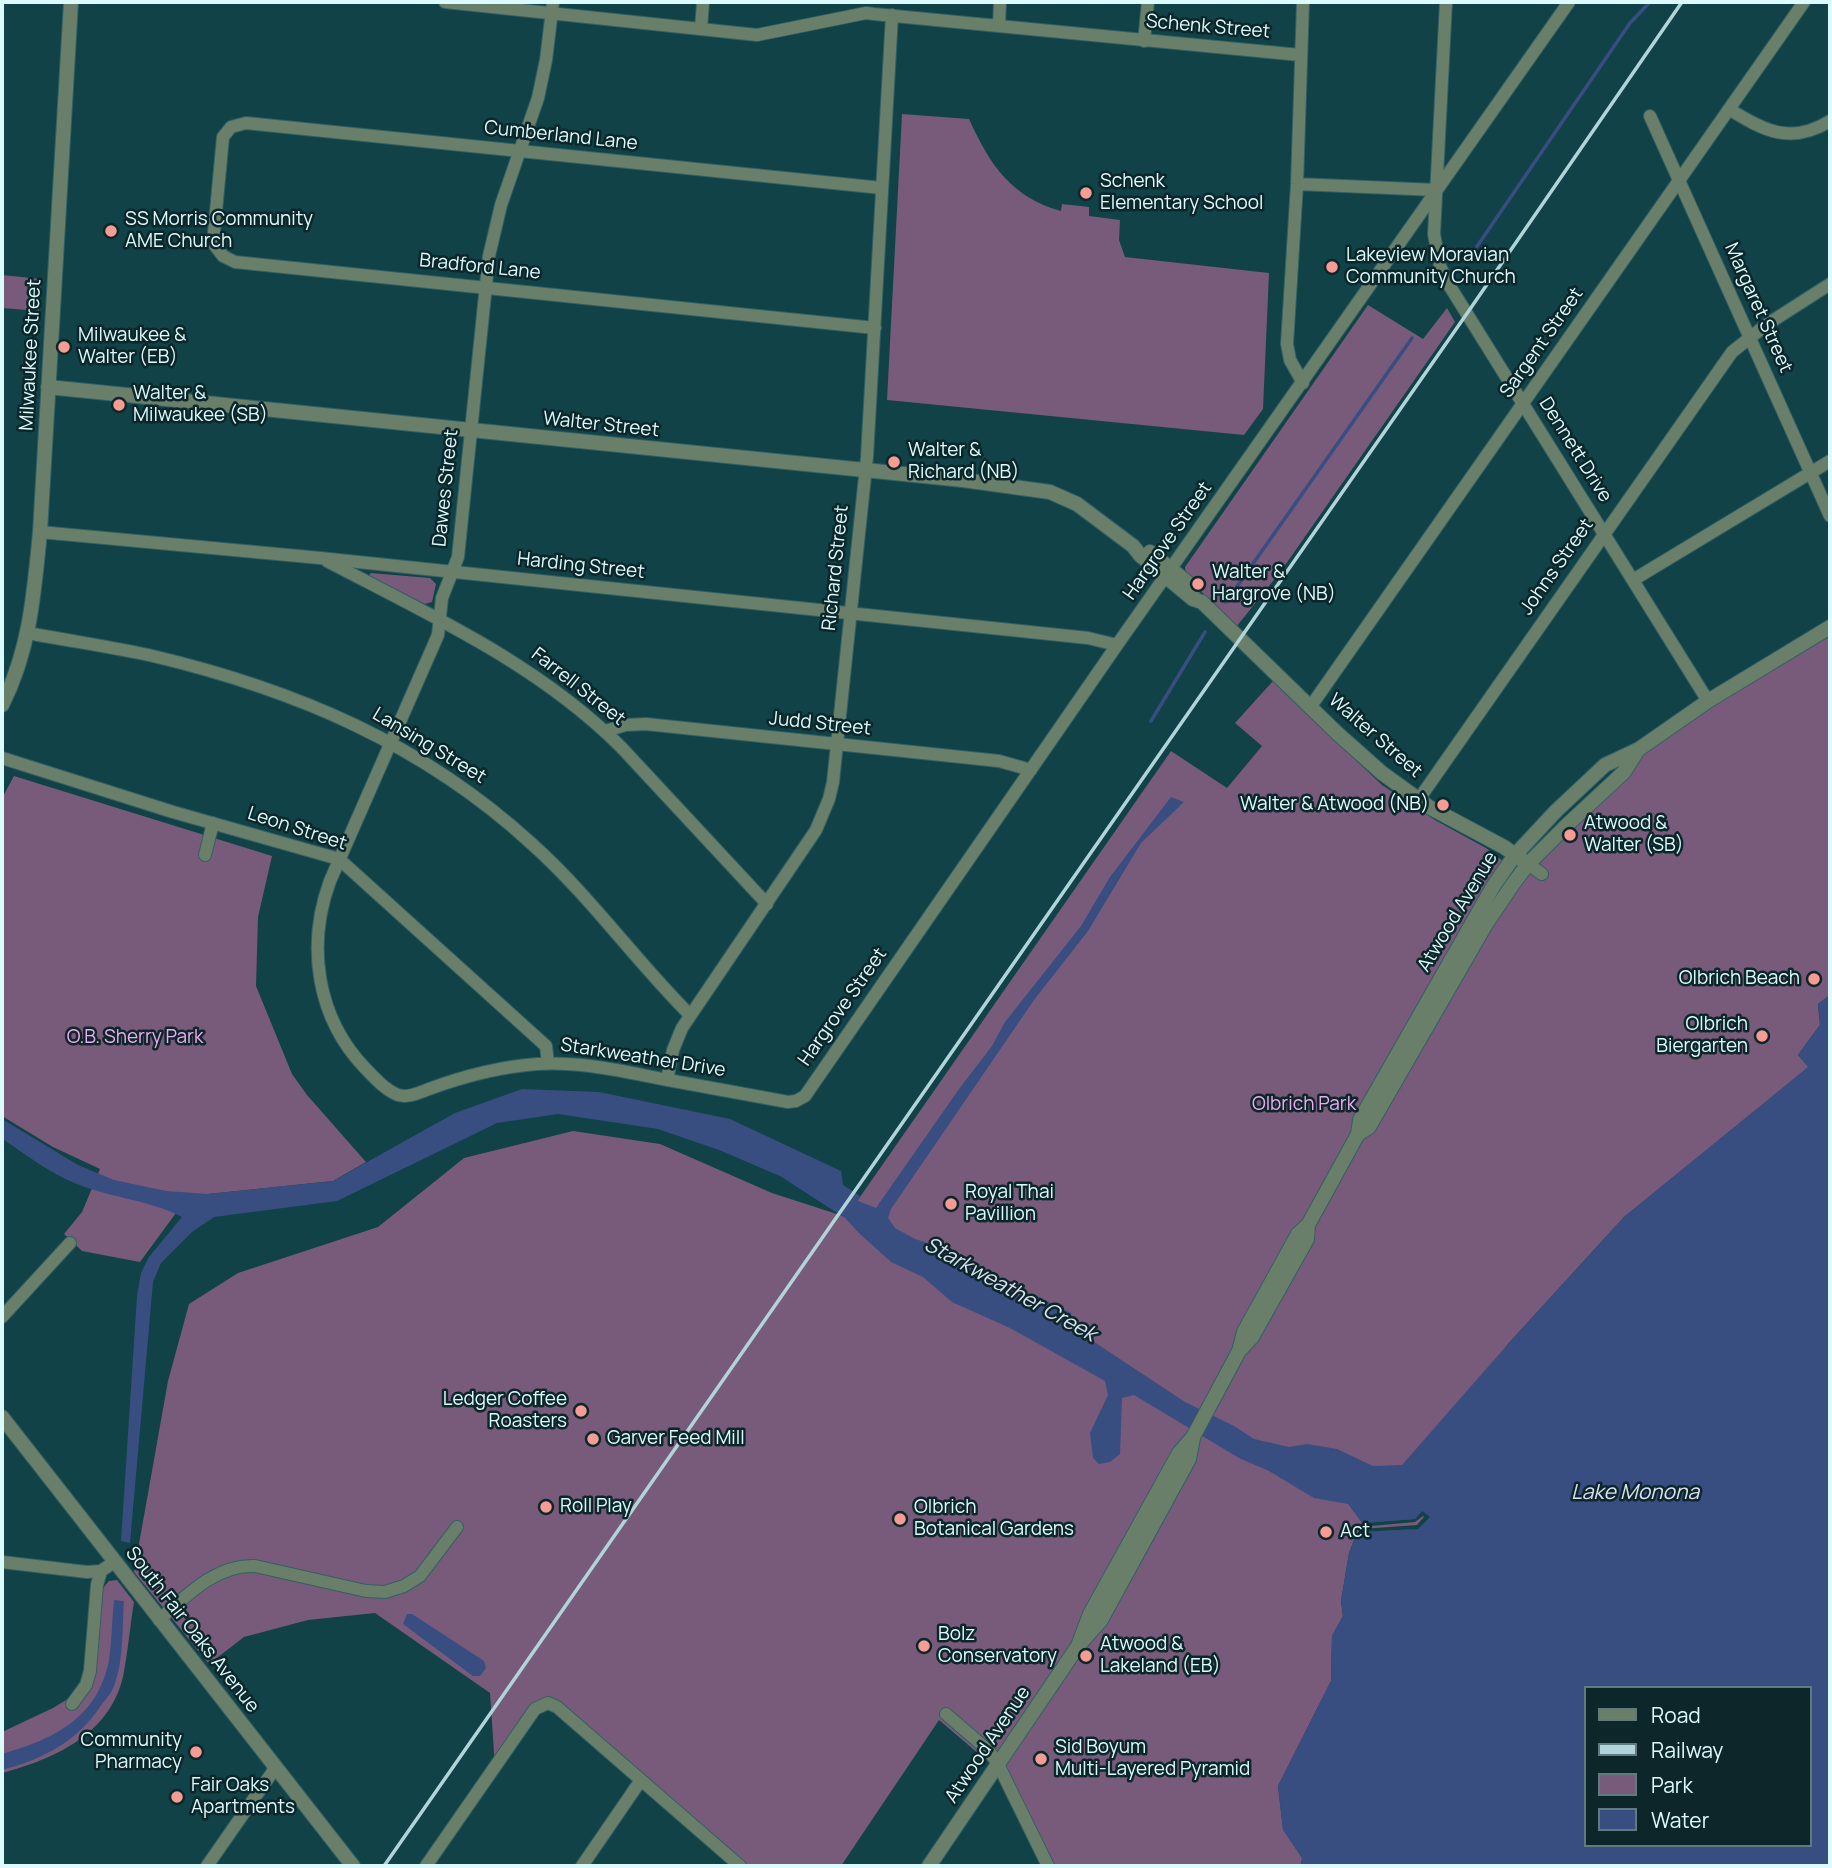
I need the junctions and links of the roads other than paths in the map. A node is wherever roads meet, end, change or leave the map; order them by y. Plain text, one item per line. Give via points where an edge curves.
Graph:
1 (71, 2) edge
2 (445, 2) edge
3 (703, 2) edge
4 (854, 2) edge
5 (1000, 2) edge
6 (1147, 2) edge
7 (1303, 2) edge
8 (1446, 2) edge
9 (1569, 2) edge
10 (1804, 2) edge
11 (552, 7) edge
12 (892, 15) junction
13 (854, 16) junction
14 (999, 25) junction
15 (701, 29) junction
16 (1144, 41) junction
17 (1300, 55) junction
18 (1728, 109) junction
19 (1650, 116) dead end
20 (1830, 121) edge
21 (236, 125) joint
22 (519, 151) junction
23 (1678, 182) junction
24 (1297, 184) junction
25 (882, 188) junction
26 (1436, 190) junction
27 (1830, 284) edge
28 (485, 287) junction
29 (875, 328) junction
30 (1749, 337) junction
31 (1303, 383) junction
32 (48, 387) junction
33 (1523, 403) junction
34 (471, 431) junction
35 (1830, 461) edge
36 (866, 471) junction
37 (1810, 472) junction
38 (1830, 516) edge
39 (40, 532) junction
40 (1604, 533) junction
41 (320, 558) junction
42 (452, 572) junction
43 (1170, 573) junction
44 (1633, 580) junction
45 (851, 614) junction
46 (440, 620) junction
47 (1830, 627) edge
48 (28, 633) junction
49 (1117, 645) junction
50 (1708, 701) junction
51 (2, 705) edge
52 (1311, 706) junction
53 (606, 731) junction
54 (392, 741) junction
55 (837, 745) junction
56 (1639, 749) junction
57 (2, 758) edge
58 (1031, 770) junction
59 (1419, 799) junction
60 (213, 823) junction
61 (205, 855) dead end
62 (1515, 855) junction
63 (339, 859) junction
64 (1528, 864) junction
65 (1542, 874) dead end
66 (767, 904) junction
67 (690, 1015) junction
68 (548, 1063) junction
69 (667, 1080) junction
70 (404, 1096) joint
71 (796, 1101) joint
72 (1358, 1134) junction
73 (70, 1243) dead end
74 (2, 1317) edge
75 (3, 1421) edge
76 (457, 1527) dead end
77 (2, 1562) edge
78 (114, 1562) junction
79 (101, 1571) junction
80 (159, 1620) junction
81 (72, 1704) dead end
82 (946, 1714) dead end
83 (998, 1764) junction
84 (276, 1767) junction
85 (641, 1780) junction
86 (207, 1866) edge
87 (354, 1866) edge
88 (426, 1866) edge
89 (582, 1866) edge
90 (740, 1866) edge
91 (929, 1866) edge
92 (1048, 1866) edge

1 - 32 street, Milwaukee Street
2 - 11 street, Schenk Street
3 - 15 street
4 - 13 street
5 - 14 street
6 - 16 street
7 - 17 street
8 - 26 street, Dennett Drive
9 - 26 street, Hargrove Street
10 - 18 street, Sargent Street
11 - 15 street, Schenk Street
11 - 22 street, Dawes Street via 538,98
12 - 13 street, Schenk Street
12 - 14 street, Schenk Street
12 - 25 street, Richard Street
13 - 15 street, Schenk Street via 757,35
14 - 16 street, Schenk Street
16 - 17 street, Schenk Street
17 - 24 street
18 - 20 street via 1761,129 1784,134 1804,132
18 - 23 street, Sargent Street
19 - 23 street, Margaret Street
21 - 22 street, Cumberland Lane
21 - 28 street, Bradford Lane via 223,137 219,177 213,243 223,256 235,262
22 - 25 street, Cumberland Lane
22 - 28 street, Dawes Street via 498,215
23 - 30 street, Margaret Street
23 - 33 street, Sargent Street
24 - 26 street
24 - 31 street via 1287,344 1294,372
25 - 29 street, Richard Street
26 - 31 street, Hargrove Street
26 - 33 street, Dennett Drive via 1434,234 1444,275
27 - 30 street, Johns Street
28 - 29 street, Bradford Lane
28 - 34 street, Dawes Street
29 - 36 street, Richard Street
30 - 37 street, Margaret Street
30 - 40 street, Johns Street via 1732,352
31 - 43 street, Hargrove Street
32 - 34 street, Walter Street
32 - 39 street, Milwaukee Street
33 - 40 street, Dennett Drive
33 - 52 street, Sargent Street
34 - 36 street, Walter Street
34 - 42 street, Dawes Street via 458,557
35 - 37 street
36 - 43 street, Walter Street via 1044,490 1077,504
36 - 45 street, Richard Street
37 - 38 street, Margaret Street
37 - 44 street
39 - 41 street, Harding Street
39 - 48 street, Milwaukee Street
40 - 44 street, Dennett Drive
40 - 59 street, Johns Street
41 - 42 street, Harding Street
41 - 46 street, Farrell Street
42 - 45 street, Harding Street
42 - 46 street, Dawes Street
43 - 49 street, Hargrove Street
43 - 52 street, Walter Street via 1199,592 1202,602
44 - 50 street, Dennett Drive
45 - 49 street, Harding Street via 1088,638
45 - 55 street, Richard Street
46 - 53 street, Farrell Street via 505,655
46 - 54 street, Dawes Street via 438,635
47 - 50 street, Atwood Avenue
48 - 51 street, Milwaukee Street
48 - 54 street, Lansing Street via 153,656 235,679 313,706
49 - 58 street, Hargrove Street
50 - 56 street, Atwood Avenue
52 - 59 street, Walter Street via 1376,768
53 - 55 street, Judd Street via 625,724 646,724
53 - 66 street, Farrell Street
54 - 63 street, Dawes Street
54 - 67 street, Lansing Street via 482,801 533,844
55 - 58 street, Judd Street via 999,761
55 - 66 street, Richard Street via 831,790 819,823
56 - 62 street, Atwood Avenue via 1605,765
56 - 64 street, Atwood Avenue via 1624,772
57 - 60 street, Leon Street
58 - 71 street, Hargrove Street via 805,1096
59 - 62 street, Walter Street
60 - 61 street
60 - 63 street, Leon Street
62 - 64 street, Walter Street
62 - 72 street, Atwood Avenue via 1451,957 1360,1120
63 - 68 street, Leon Street via 546,1046
63 - 70 street, Dawes Street via 324,898 317,935 317,964 327,1006 354,1056 381,1084
64 - 65 street, Walter Street
64 - 72 street, Atwood Avenue via 1486,924 1368,1127
66 - 67 street, Richard Street
67 - 69 street, Richard Street via 673,1050
68 - 69 street, Starkweather Drive
68 - 70 street, Starkweather Drive via 489,1070
69 - 71 street, Starkweather Drive
72 - 83 street, Atwood Avenue via 1244,1332 1239,1351 1193,1437 1179,1453 1096,1602 1078,1646
73 - 74 street
75 - 78 street, South Fair Oaks Avenue
76 - 80 street via 420,1576 394,1590 366,1591 238,1566 215,1575
77 - 79 street
78 - 79 street
78 - 80 street, South Fair Oaks Avenue
79 - 81 street via 90,1671
80 - 84 street, South Fair Oaks Avenue
82 - 83 street
83 - 91 street, Atwood Avenue
83 - 92 street
84 - 86 street
84 - 87 street, South Fair Oaks Avenue
85 - 88 street via 557,1707 544,1703 535,1709
85 - 89 street
85 - 90 street

